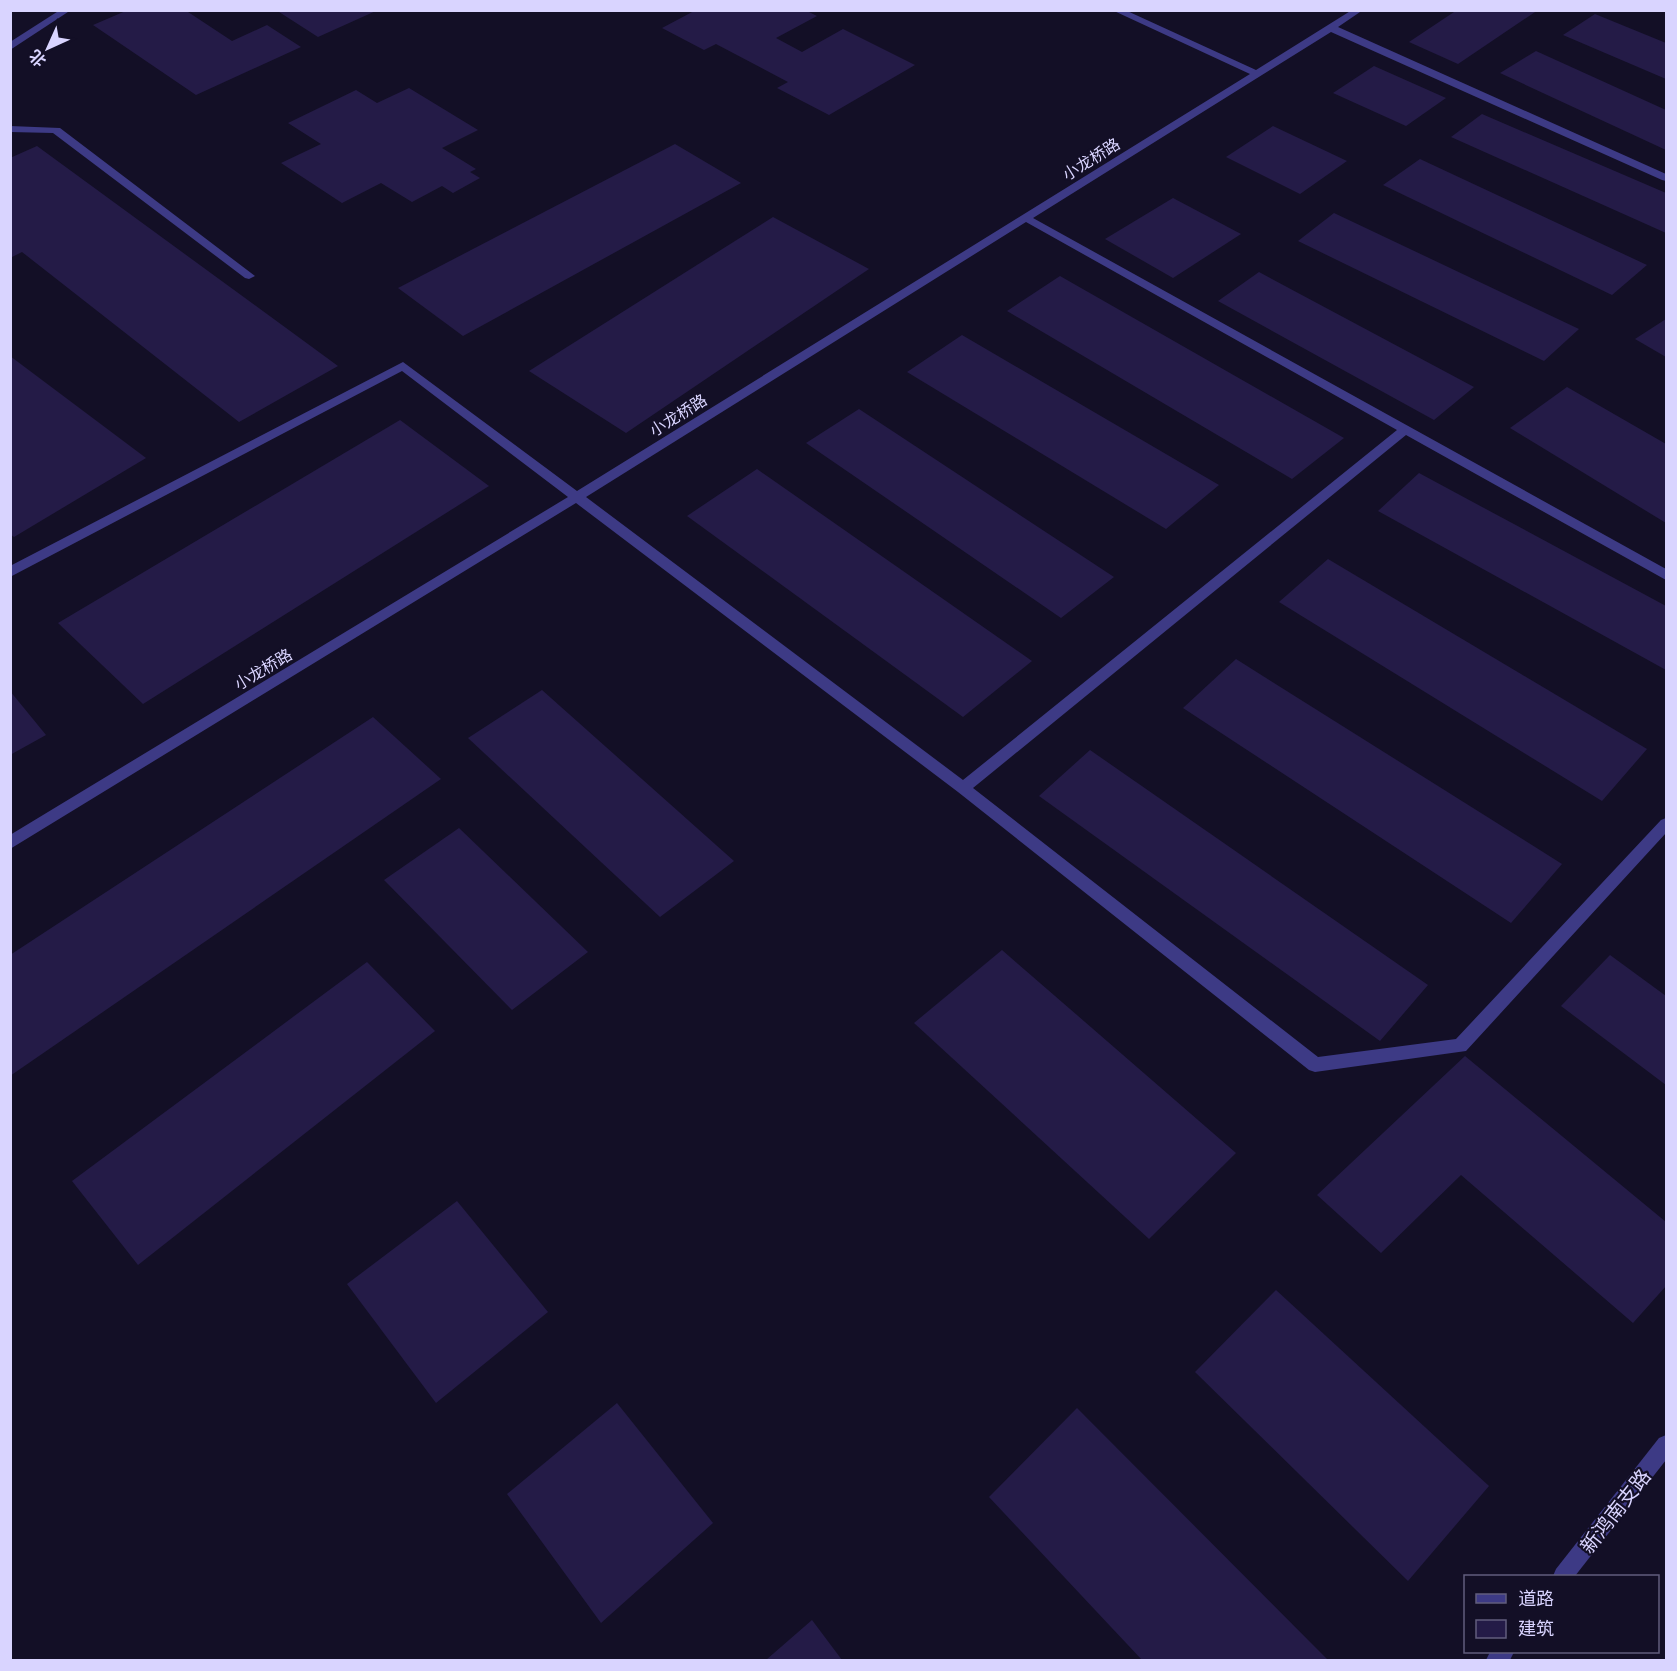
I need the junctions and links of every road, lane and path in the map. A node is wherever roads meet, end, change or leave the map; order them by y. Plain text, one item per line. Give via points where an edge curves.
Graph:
1 (67, 10) edge
2 (1116, 10) edge
3 (1359, 10) edge
4 (1331, 28) junction
5 (10, 47) edge
6 (1258, 74) junction
7 (10, 129) edge
8 (1666, 178) edge
9 (1026, 218) junction
10 (249, 276) dead end
11 (1405, 430) junction
12 (576, 497) junction
13 (10, 572) edge
14 (1666, 575) edge
15 (963, 788) junction
16 (1666, 824) edge
17 (10, 843) edge
18 (1666, 1445) edge
19 (1564, 1575) edge

1 - 5 street
2 - 6 street
3 - 4 street, 小龙桥路
4 - 6 street, 小龙桥路
4 - 8 street
6 - 9 street, 小龙桥路
7 - 10 street via 56,130
9 - 11 street
9 - 12 street, 小龙桥路
11 - 14 street
11 - 15 street
12 - 13 street via 403,366
12 - 15 street
12 - 17 street, 小龙桥路
15 - 16 street via 1315,1065 1460,1046
18 - 19 street, 新鸿南支路

